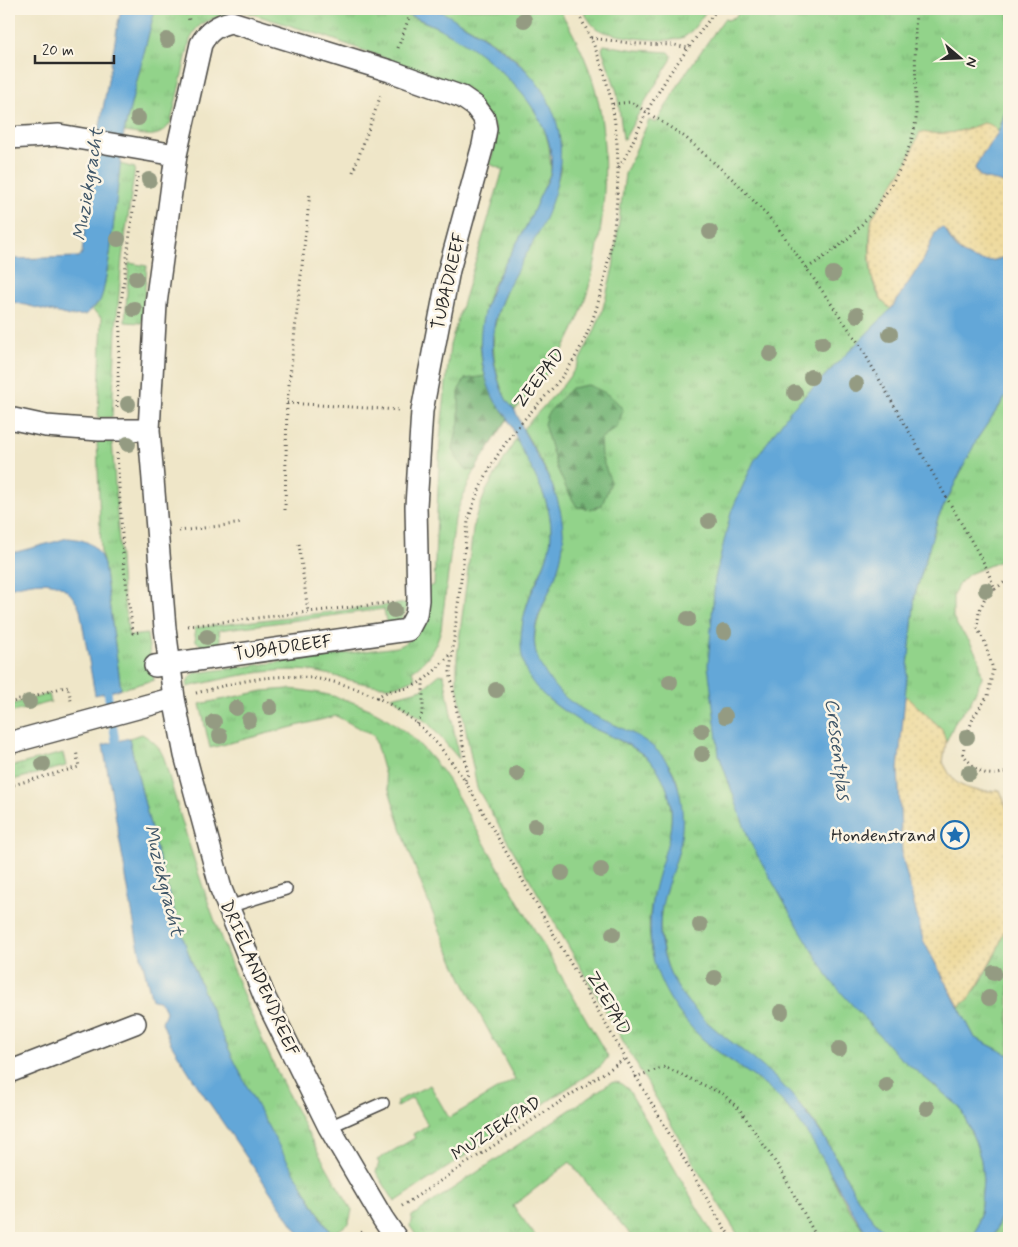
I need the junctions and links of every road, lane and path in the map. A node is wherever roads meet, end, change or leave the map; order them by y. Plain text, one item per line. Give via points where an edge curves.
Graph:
1 (412, 9) edge
2 (575, 9) edge
3 (717, 9) edge
4 (916, 9) edge
5 (407, 23) dead end
6 (591, 38) junction
7 (687, 48) junction
8 (390, 71) junction
9 (613, 104) junction
10 (647, 111) junction
11 (9, 138) edge
12 (176, 155) junction
13 (619, 168) junction
14 (353, 172) dead end
15 (310, 193) dead end
16 (807, 268) junction
17 (287, 403) junction
18 (422, 411) junction
19 (9, 418) edge
20 (149, 430) junction
21 (286, 510) dead end
22 (243, 523) dead end
23 (178, 540) dead end
24 (299, 544) dead end
25 (1009, 579) edge
26 (995, 589) junction
27 (418, 600) junction
28 (308, 612) junction
29 (186, 617) dead end
30 (187, 626) junction
31 (165, 628) junction
32 (451, 654) junction
33 (162, 665) junction
34 (423, 680) junction
35 (174, 698) junction
36 (377, 698) junction
37 (9, 703) edge
38 (72, 706) dead end
39 (417, 724) junction
40 (9, 744) edge
41 (76, 746) dead end
42 (1009, 770) edge
43 (465, 781) junction
44 (9, 786) edge
45 (286, 889) dead end
46 (228, 907) junction
47 (135, 1023) dead end
48 (625, 1059) junction
49 (9, 1072) edge
50 (636, 1077) junction
51 (383, 1102) dead end
52 (329, 1127) junction
53 (382, 1219) junction
54 (396, 1238) edge
55 (731, 1238) edge
56 (817, 1238) edge

1 - 5 path
2 - 6 path
3 - 7 path, ZEEPAD
4 - 16 path via 916,119 907,155 882,198 858,229
6 - 7 path
6 - 9 path
7 - 10 path, ZEEPAD
8 - 12 street, TUBADREEF via 241,24 222,24 206,35 201,44
8 - 14 path
8 - 18 street, TUBADREEF via 462,98 484,118 486,129 448,270
9 - 10 path via 631,102
9 - 13 path
10 - 13 path, ZEEPAD
10 - 16 path via 685,137 738,184 776,225
11 - 12 street via 59,135
12 - 20 street, TUBADREEF via 156,304
13 - 32 path, ZEEPAD via 611,249 595,314 572,363 510,437 473,505 468,521
15 - 17 path
16 - 26 path via 858,342 985,565
17 - 18 path
17 - 21 path
18 - 27 street, TUBADREEF via 416,506
19 - 20 street via 46,426
20 - 31 street, TUBADREEF
22 - 23 path via 177,531
24 - 28 path
25 - 26 path
26 - 42 path via 986,595 978,612 977,628 993,670 988,696 974,716 963,754 972,766 996,776
27 - 28 path
27 - 33 street, TUBADREEF via 416,615 408,630
28 - 30 path
29 - 30 path
30 - 31 path
31 - 33 street, TUBADREEF
32 - 34 path
32 - 43 path, ZEEPAD via 450,672 468,774
33 - 35 street, TUBADREEF
34 - 36 path
34 - 39 path via 423,712
35 - 36 path, ZEEPAD via 250,680 285,677 338,683
35 - 40 street
35 - 46 street, DRIELANDENDREEF via 186,761
36 - 39 path, ZEEPAD
37 - 38 path via 68,686
39 - 43 path, ZEEPAD via 441,748
41 - 44 path via 79,767
43 - 48 path, ZEEPAD
45 - 46 lane
46 - 52 street, DRIELANDENDREEF via 265,998
47 - 49 street
48 - 50 path, ZEEPAD
48 - 53 path, MUZIEKPAD
50 - 55 path, ZEEPAD
50 - 56 path via 665,1067 723,1094 750,1123 782,1172
51 - 52 lane
52 - 53 street, DRIELANDENDREEF
53 - 54 street, DRIELANDENDREEF

